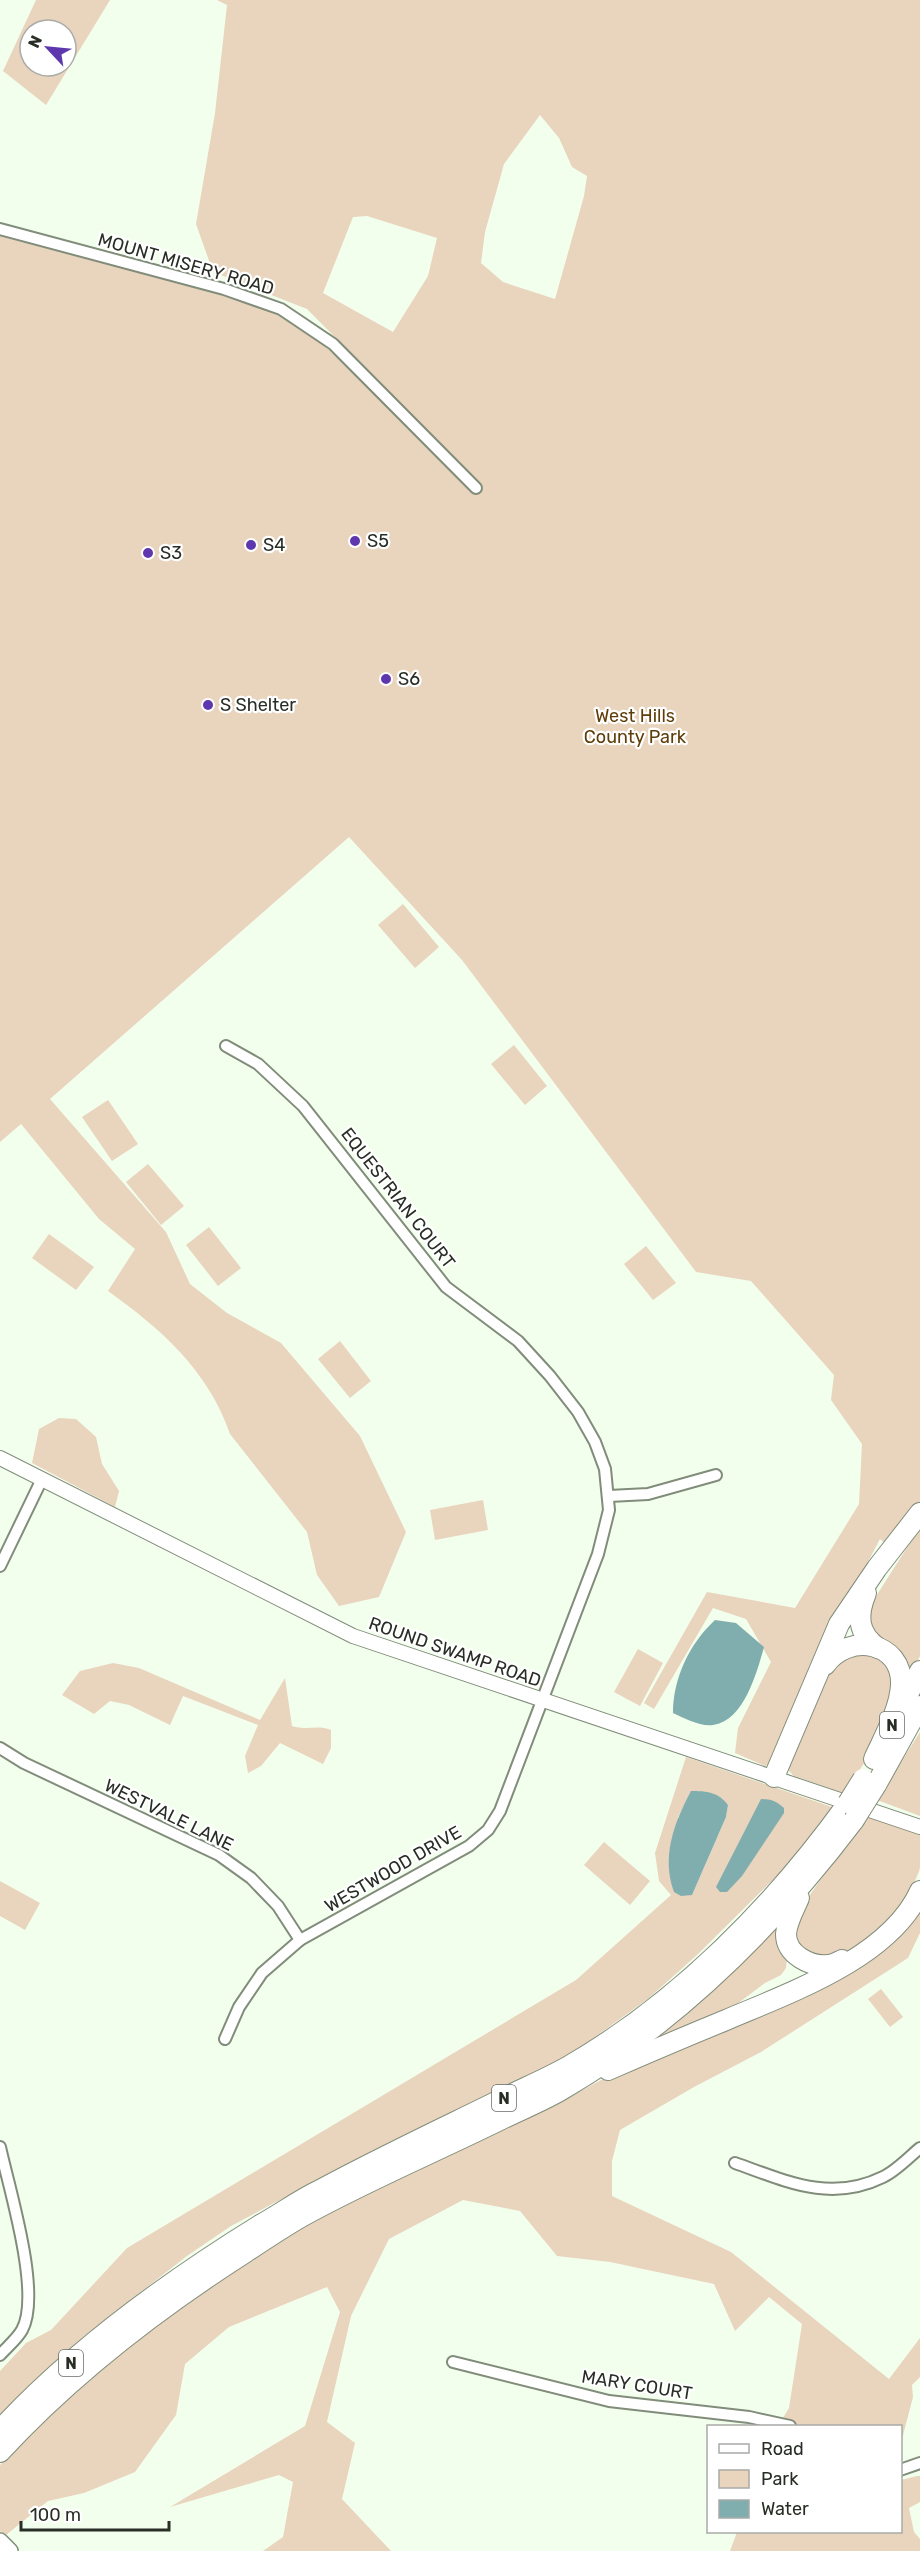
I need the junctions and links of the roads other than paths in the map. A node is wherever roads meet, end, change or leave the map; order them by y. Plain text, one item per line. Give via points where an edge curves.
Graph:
1 (0, 229) edge
2 (476, 488) dead end
3 (226, 1046) dead end
4 (0, 1458) edge
5 (716, 1475) dead end
6 (42, 1479) junction
7 (609, 1496) junction
8 (920, 1513) edge
9 (0, 1566) edge
10 (876, 1568) junction
11 (878, 1648) junction
12 (920, 1671) edge
13 (811, 1688) junction
14 (542, 1701) junction
15 (920, 1706) edge
16 (0, 1748) edge
17 (874, 1759) junction
18 (774, 1777) junction
19 (870, 1782) junction
20 (845, 1820) junction
21 (920, 1827) edge
22 (817, 1869) junction
23 (920, 1880) edge
24 (920, 1891) edge
25 (300, 1940) junction
26 (225, 2039) dead end
27 (562, 2090) junction
28 (0, 2147) edge
29 (920, 2148) edge
30 (735, 2163) dead end
31 (0, 2355) edge
32 (453, 2362) dead end
33 (787, 2425) edge
34 (0, 2430) edge
35 (0, 2452) edge
36 (920, 2463) edge
37 (902, 2469) edge
38 (0, 2541) edge
39 (10, 2551) edge

1 - 2 street, MOUNT MISERY ROAD via 281,309 333,344
3 - 7 street, EQUESTRIAN COURT via 258,1064 303,1106 446,1287 518,1341 550,1377 578,1412 595,1442
4 - 6 street, ROUND SWAMP ROAD
5 - 7 street via 648,1494
6 - 9 street
6 - 14 street, ROUND SWAMP ROAD via 353,1636
7 - 14 street, EQUESTRIAN COURT via 598,1554
8 - 10 highway
10 - 11 highway via 859,1614 860,1626
10 - 13 highway via 839,1624
11 - 13 highway via 857,1644 843,1649 829,1660
11 - 17 highway via 895,1662 901,1687
12 - 17 highway, N
13 - 18 highway
14 - 18 street, ROUND SWAMP ROAD
14 - 25 street, WESTWOOD DRIVE via 500,1811 488,1830 469,1846
15 - 19 highway, N
16 - 25 street, WESTVALE LANE via 219,1855 254,1881 278,1906
17 - 19 highway, N
18 - 21 street, ROUND SWAMP ROAD
19 - 20 highway, N, bridge
20 - 22 highway, N
20 - 34 highway, N via 753,1919 696,1973 635,2021 569,2066 318,2190 219,2250 125,2315
22 - 23 highway via 789,1918 786,1937 800,1959 829,1965 857,1952 878,1935 897,1916
22 - 27 highway, N via 740,1954 686,2003
24 - 27 highway via 895,1925 859,1956 764,2003
25 - 26 street, WESTWOOD DRIVE via 262,1973 239,2007
27 - 35 highway, N via 301,2217 183,2292 75,2377
28 - 31 street via 30,2298 22,2331
29 - 30 street via 885,2177 837,2190 818,2190
32 - 33 street, MARY COURT via 609,2401
36 - 37 street
38 - 39 main road

